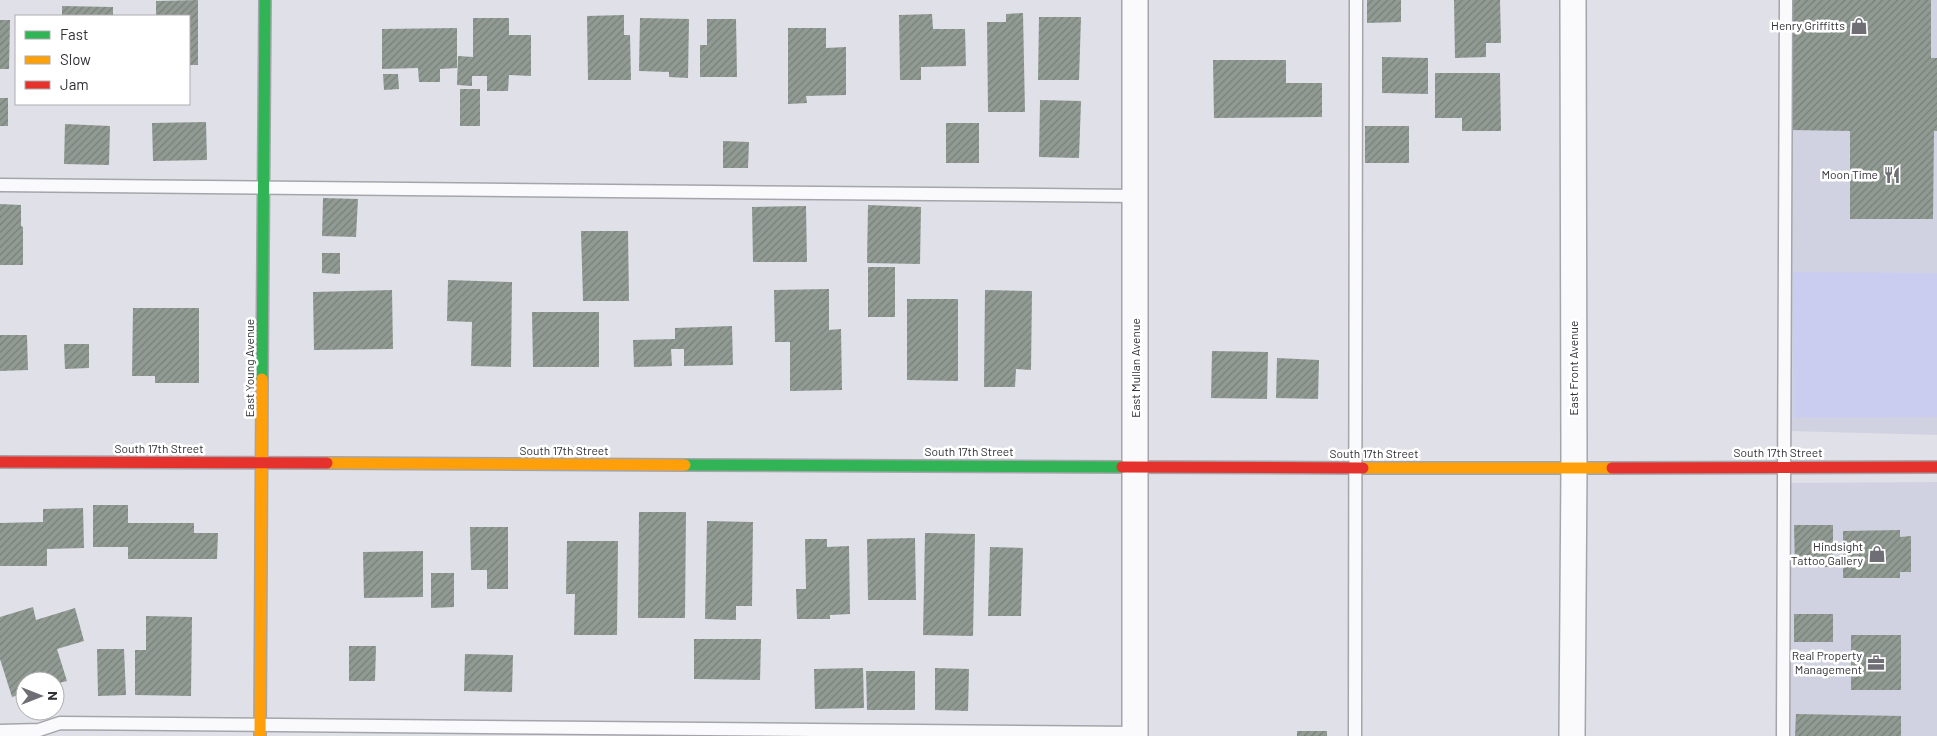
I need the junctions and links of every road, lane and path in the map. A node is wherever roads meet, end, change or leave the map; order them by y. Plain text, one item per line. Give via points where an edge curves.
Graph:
1 (264, 0) edge
2 (1135, 0) edge
3 (1356, 0) edge
4 (1573, 0) edge
5 (1786, 0) edge
6 (0, 185) edge
7 (264, 188) junction
8 (1136, 196) junction
9 (0, 462) edge
10 (263, 464) junction
11 (1136, 466) junction
12 (1784, 466) junction
13 (1574, 467) junction
14 (1937, 467) edge
15 (1356, 468) junction
16 (0, 730) edge
17 (260, 731) edge
18 (1135, 735) edge
19 (1355, 736) edge
20 (1572, 736) edge
21 (1783, 736) edge

1 - 7 street, East Young Avenue
2 - 8 street, East Mullan Avenue
3 - 15 lane
4 - 13 street, East Front Avenue
5 - 12 lane
6 - 7 lane
7 - 8 lane
7 - 10 street, East Young Avenue
8 - 11 street, East Mullan Avenue
9 - 10 street, South 17th Street
10 - 11 street, South 17th Street
10 - 17 street, East Young Avenue
11 - 15 street, South 17th Street
11 - 18 street, East Mullan Avenue
12 - 13 street, South 17th Street
12 - 14 street, South 17th Street
12 - 21 lane
13 - 15 street, South 17th Street
13 - 20 street, East Front Avenue
15 - 19 lane
16 - 17 lane via 39,730 60,723
17 - 18 lane

